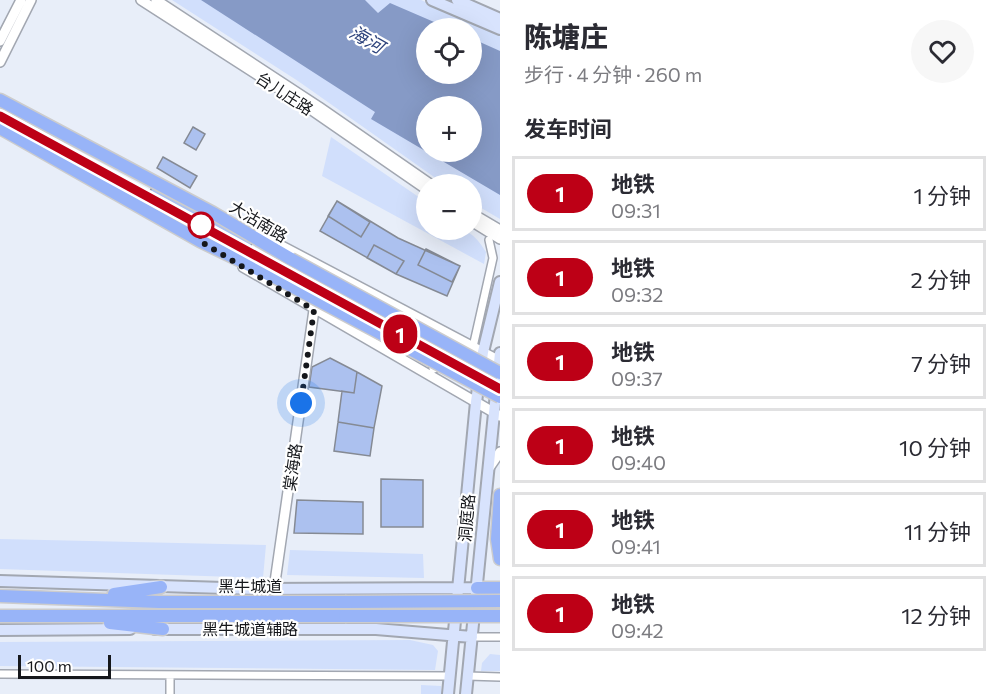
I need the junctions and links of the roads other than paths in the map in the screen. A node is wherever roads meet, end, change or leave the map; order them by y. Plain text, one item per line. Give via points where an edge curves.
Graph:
1 (21, 0) edge
2 (32, 0) edge
3 (141, 0) edge
4 (156, 0) edge
5 (432, 0) edge
6 (457, 0) edge
7 (500, 19) edge
8 (500, 29) edge
9 (0, 41) edge
10 (0, 62) edge
11 (0, 100) edge
12 (0, 128) edge
13 (416, 174) edge
14 (416, 182) edge
15 (213, 213) junction
16 (482, 219) edge
17 (482, 227) edge
18 (500, 230) edge
19 (482, 232) edge
20 (500, 239) edge
21 (489, 240) joint
22 (200, 241) junction
23 (500, 282) edge
24 (314, 310) junction
25 (452, 336) junction
26 (481, 347) junction
27 (500, 362) edge
28 (431, 375) junction
29 (500, 397) edge
30 (476, 402) junction
31 (497, 414) edge
32 (500, 452) edge
33 (488, 470) junction
34 (500, 495) edge
35 (500, 558) edge
36 (500, 580) edge
37 (0, 582) edge
38 (161, 587) junction
39 (459, 588) junction
40 (477, 588) junction
41 (500, 588) edge
42 (274, 589) junction
43 (409, 590) junction
44 (0, 596) edge
45 (56, 597) junction
46 (500, 601) edge
47 (0, 616) edge
48 (500, 616) edge
49 (61, 617) junction
50 (448, 617) junction
51 (500, 625) edge
52 (163, 628) junction
53 (0, 630) edge
54 (399, 630) junction
55 (453, 635) junction
56 (472, 636) junction
57 (500, 638) edge
58 (0, 674) edge
59 (170, 675) junction
60 (449, 676) junction
61 (468, 676) junction
62 (500, 676) edge
63 (171, 694) edge
64 (448, 694) edge
65 (466, 694) edge

1 - 9 street
2 - 10 street
3 - 14 street, 台儿庄路
4 - 13 street, 台儿庄路
5 - 8 main road
6 - 7 main road
11 - 15 highway, 大沽南路
12 - 22 highway
15 - 25 street via 296,252
15 - 27 highway, 大沽南路, bridge via 291,259
16 - 18 street
17 - 20 street
19 - 21 street
21 - 26 street via 494,258
22 - 24 street
22 - 29 highway, bridge
23 - 26 main road, 洞庭路
24 - 28 street
24 - 42 street, 棠海路
25 - 26 street
25 - 28 street
26 - 27 street
26 - 30 main road, 洞庭路
27 - 31 main road, 洞庭路
28 - 30 street
30 - 31 street
30 - 39 main road, 洞庭路
31 - 33 main road, 洞庭路
32 - 33 street
33 - 40 main road, 洞庭路
34 - 35 highway
36 - 40 street
37 - 38 main road
38 - 42 main road
38 - 45 highway
39 - 40 main road
39 - 43 main road
39 - 55 main road, 洞庭路
40 - 41 highway
40 - 56 main road, 洞庭路
42 - 43 main road
43 - 54 main road via 413,596 411,622
44 - 45 highway, 黑牛城道
45 - 46 highway, 黑牛城道, bridge via 159,602
47 - 49 highway, 黑牛城道
48 - 50 highway, 黑牛城道, bridge
49 - 50 highway, 黑牛城道, bridge
49 - 52 highway
50 - 51 highway, bridge
52 - 53 main road, 黑牛城道辅路
52 - 54 main road, 黑牛城道辅路
54 - 55 main road, 黑牛城道辅路
55 - 56 main road, 黑牛城道辅路
55 - 60 main road, 洞庭路
56 - 57 street, 黑牛城道辅路
56 - 61 main road, 洞庭路
58 - 59 street
59 - 60 street
59 - 63 street
60 - 64 main road, 洞庭路
61 - 62 street
61 - 65 main road, 洞庭路

